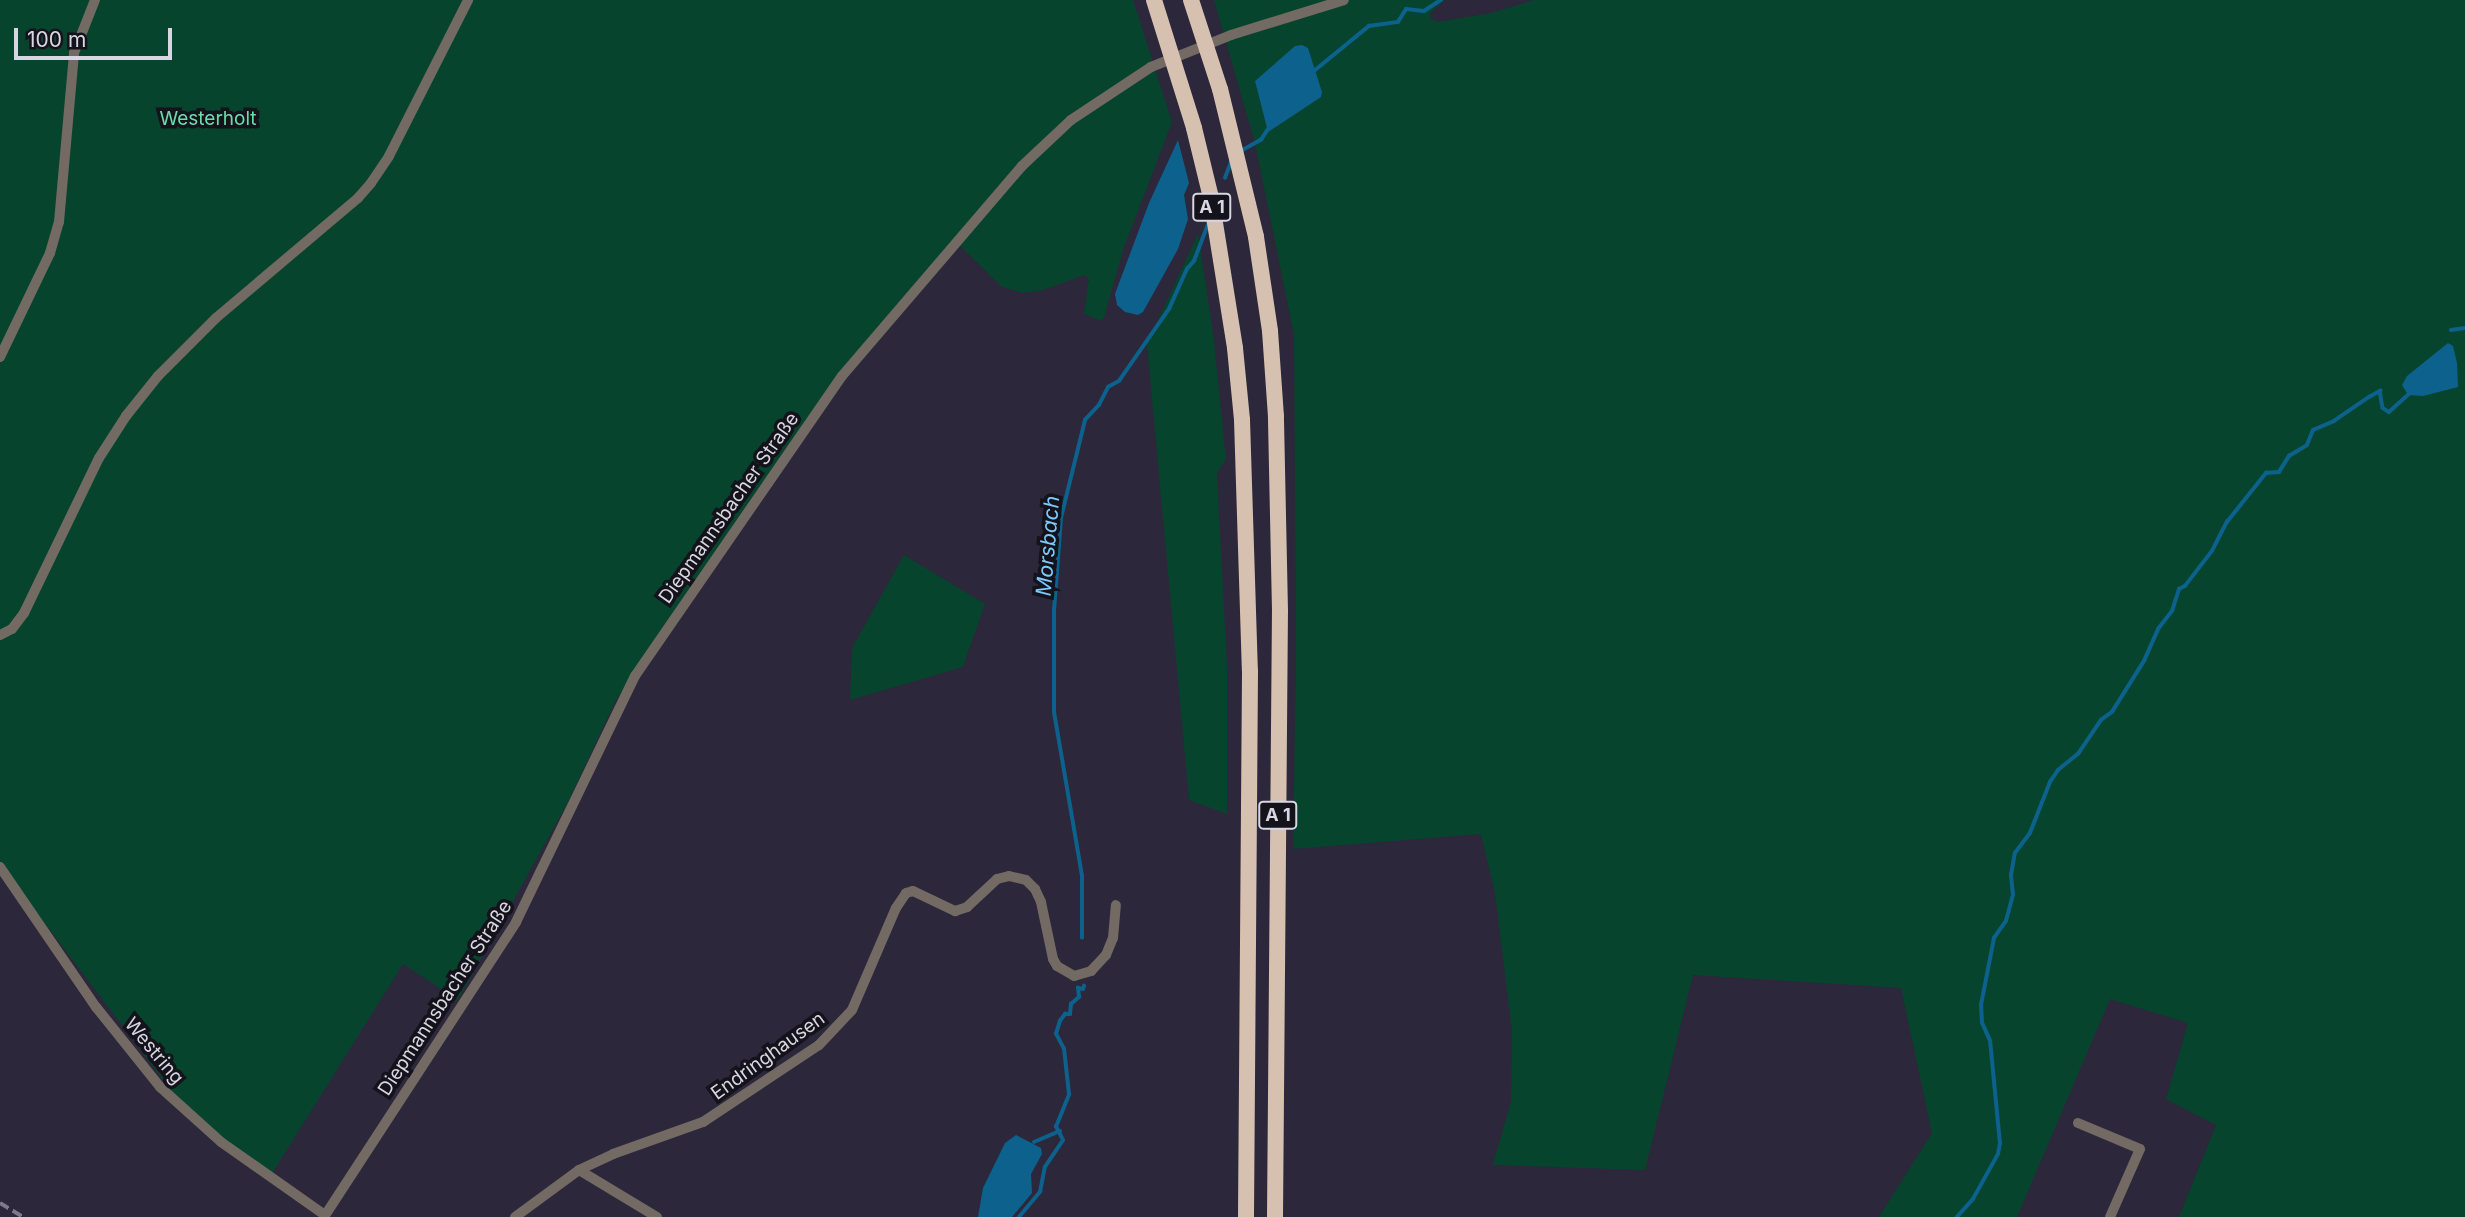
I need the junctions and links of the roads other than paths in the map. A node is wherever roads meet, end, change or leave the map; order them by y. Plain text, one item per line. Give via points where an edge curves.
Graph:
1 (95, 0) edge
2 (468, 0) edge
3 (1154, 0) edge
4 (1191, 0) edge
5 (1344, 0) edge
6 (0, 357) edge
7 (0, 635) edge
8 (0, 867) edge
9 (1116, 905) dead end
10 (2078, 1123) dead end
11 (579, 1170) junction
12 (324, 1216) edge
13 (515, 1217) edge
14 (657, 1217) edge
15 (1247, 1217) edge
16 (1275, 1217) edge
17 (2110, 1217) edge

1 - 6 street via 74,53 59,222 50,253
2 - 7 street via 371,183 216,318 158,376 99,457 24,614
3 - 15 highway, A 1, bridge via 1211,198 1242,420 1250,657
4 - 16 highway, A 1, bridge via 1220,89 1256,237 1276,416 1280,623
5 - 12 street, Diepmannsbacher Straße via 1231,35 1151,67 1071,120 1022,166 842,376 635,676 516,922
8 - 12 street, Westring via 96,1007 160,1087 230,1148
9 - 11 street, Endringhausen via 1106,956 1091,971 1074,976 1057,966 1041,902 1026,880 997,879 955,911 913,891 906,893 852,1010 819,1045 703,1122
10 - 17 street via 2140,1149
11 - 13 street
11 - 14 street

